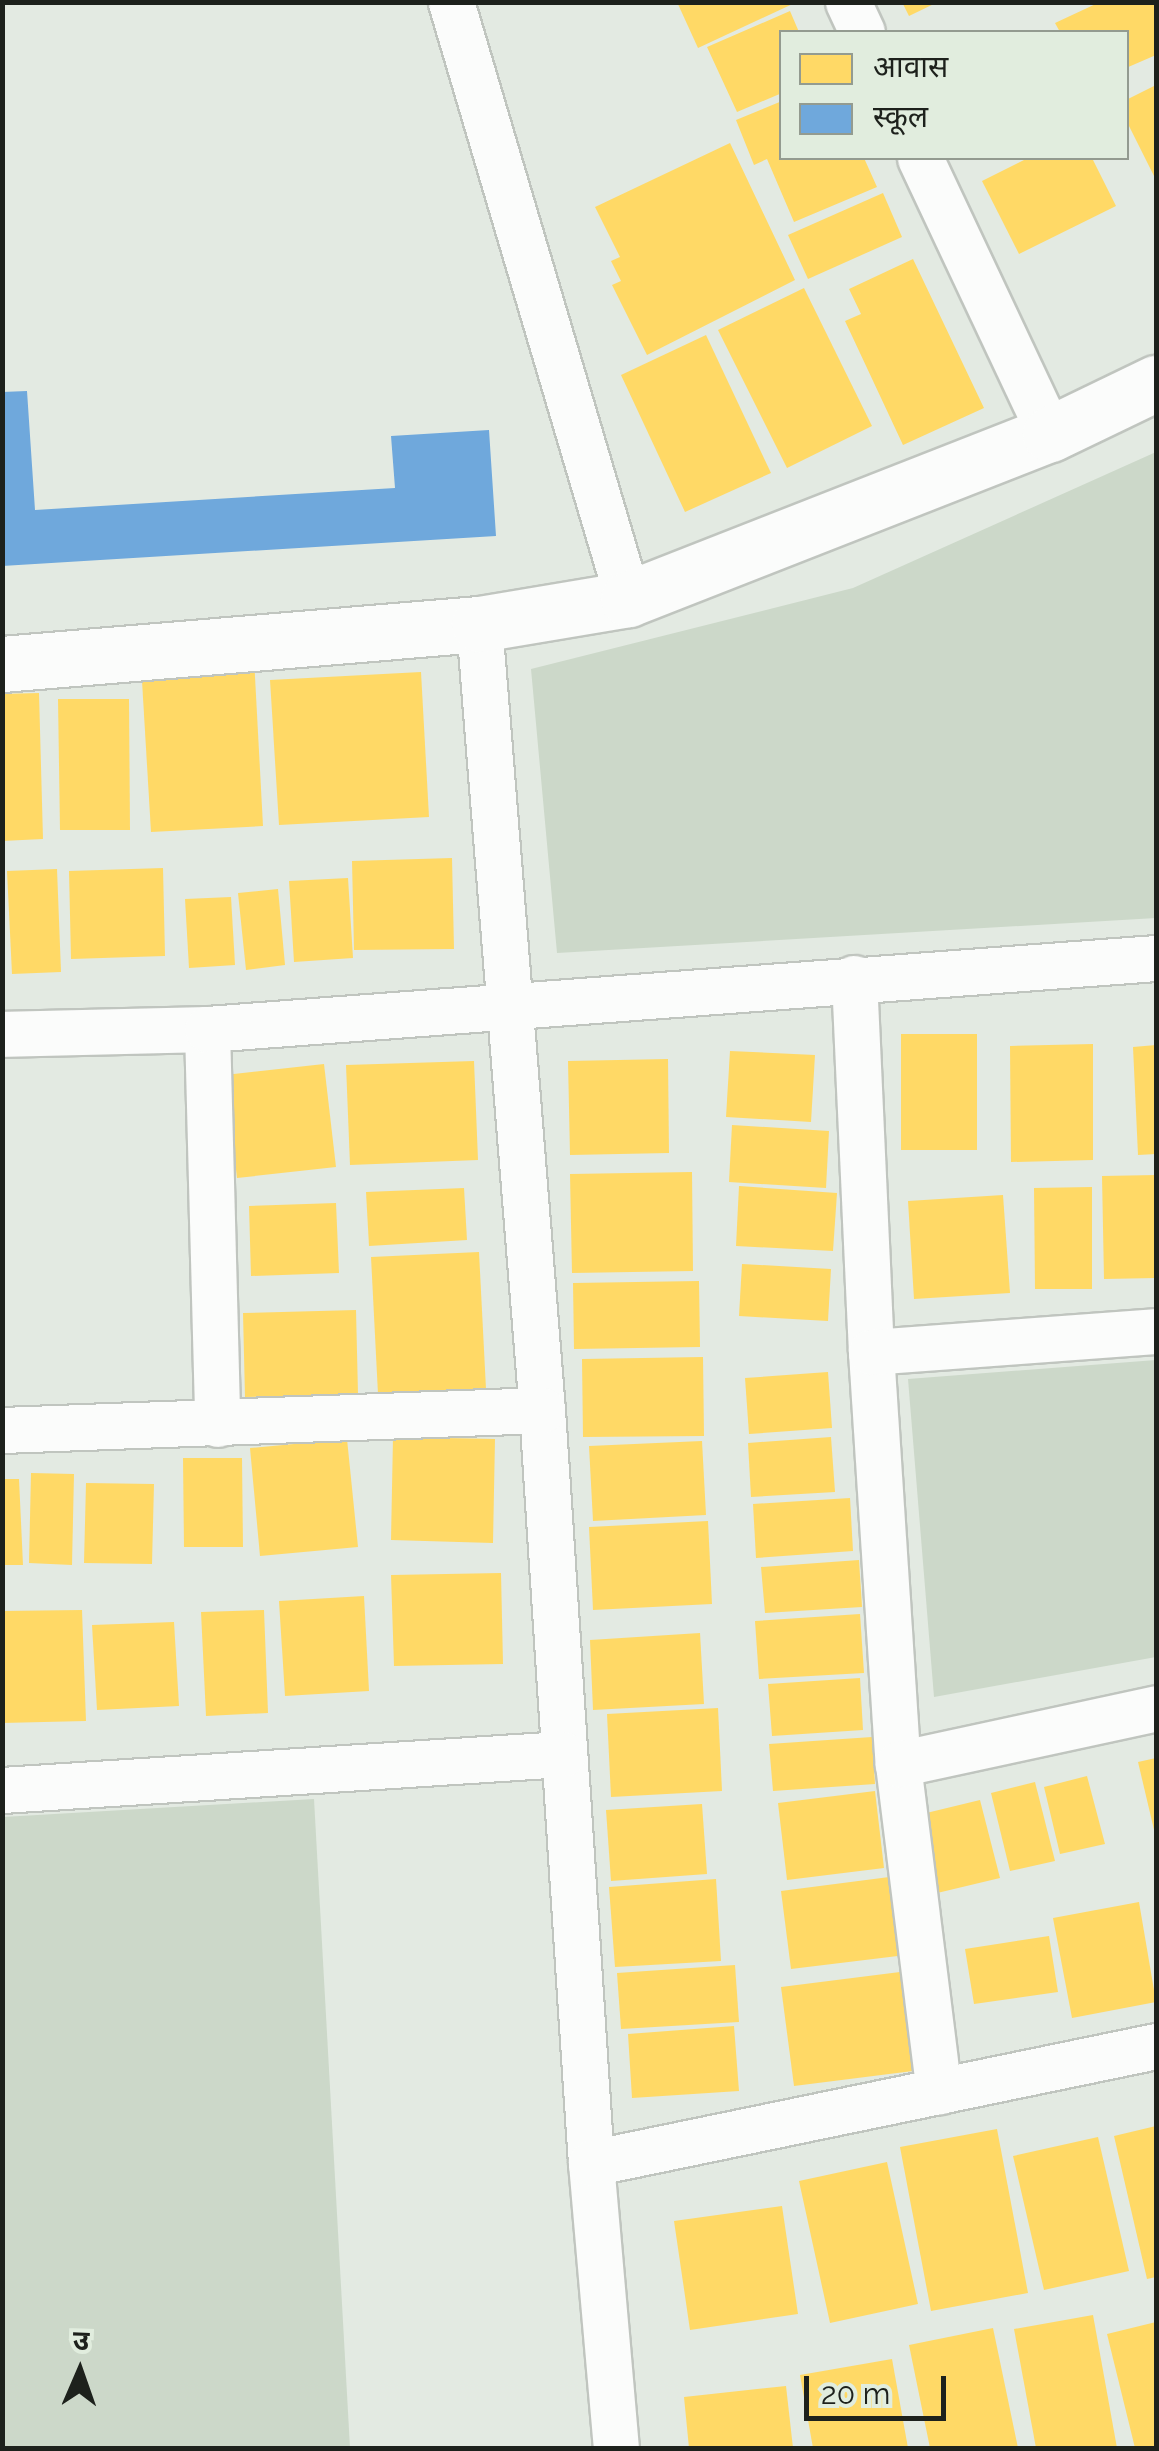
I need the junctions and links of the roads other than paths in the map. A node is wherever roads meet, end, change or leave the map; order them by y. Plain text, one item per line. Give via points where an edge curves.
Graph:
1 (450, 2) edge
2 (848, 2) edge
3 (861, 30) edge
4 (921, 160) edge
5 (1156, 382) edge
6 (1050, 434) junction
7 (628, 598) junction
8 (480, 624) junction
9 (2, 664) edge
10 (1156, 958) edge
11 (854, 978) junction
12 (510, 1008) junction
13 (207, 1028) junction
14 (2, 1034) edge
15 (1156, 1331) edge
16 (871, 1352) junction
17 (542, 1410) junction
18 (216, 1424) junction
19 (2, 1430) edge
20 (1156, 1708) edge
21 (563, 1754) junction
22 (898, 1764) junction
23 (2, 1790) edge
24 (1156, 2046) edge
25 (939, 2090) junction
26 (591, 2162) junction
27 (616, 2448) edge

1 - 7 street
2 - 3 street
4 - 6 street
5 - 6 street
6 - 7 street
7 - 8 street
8 - 9 street
8 - 12 street
10 - 11 street
11 - 12 street
11 - 16 street
12 - 13 street
12 - 17 street
13 - 14 street
13 - 18 street
15 - 16 street
16 - 22 street
17 - 18 street
17 - 21 street
18 - 19 street
20 - 22 street
21 - 23 street
21 - 26 street
22 - 25 street
24 - 25 street
25 - 26 street
26 - 27 street

